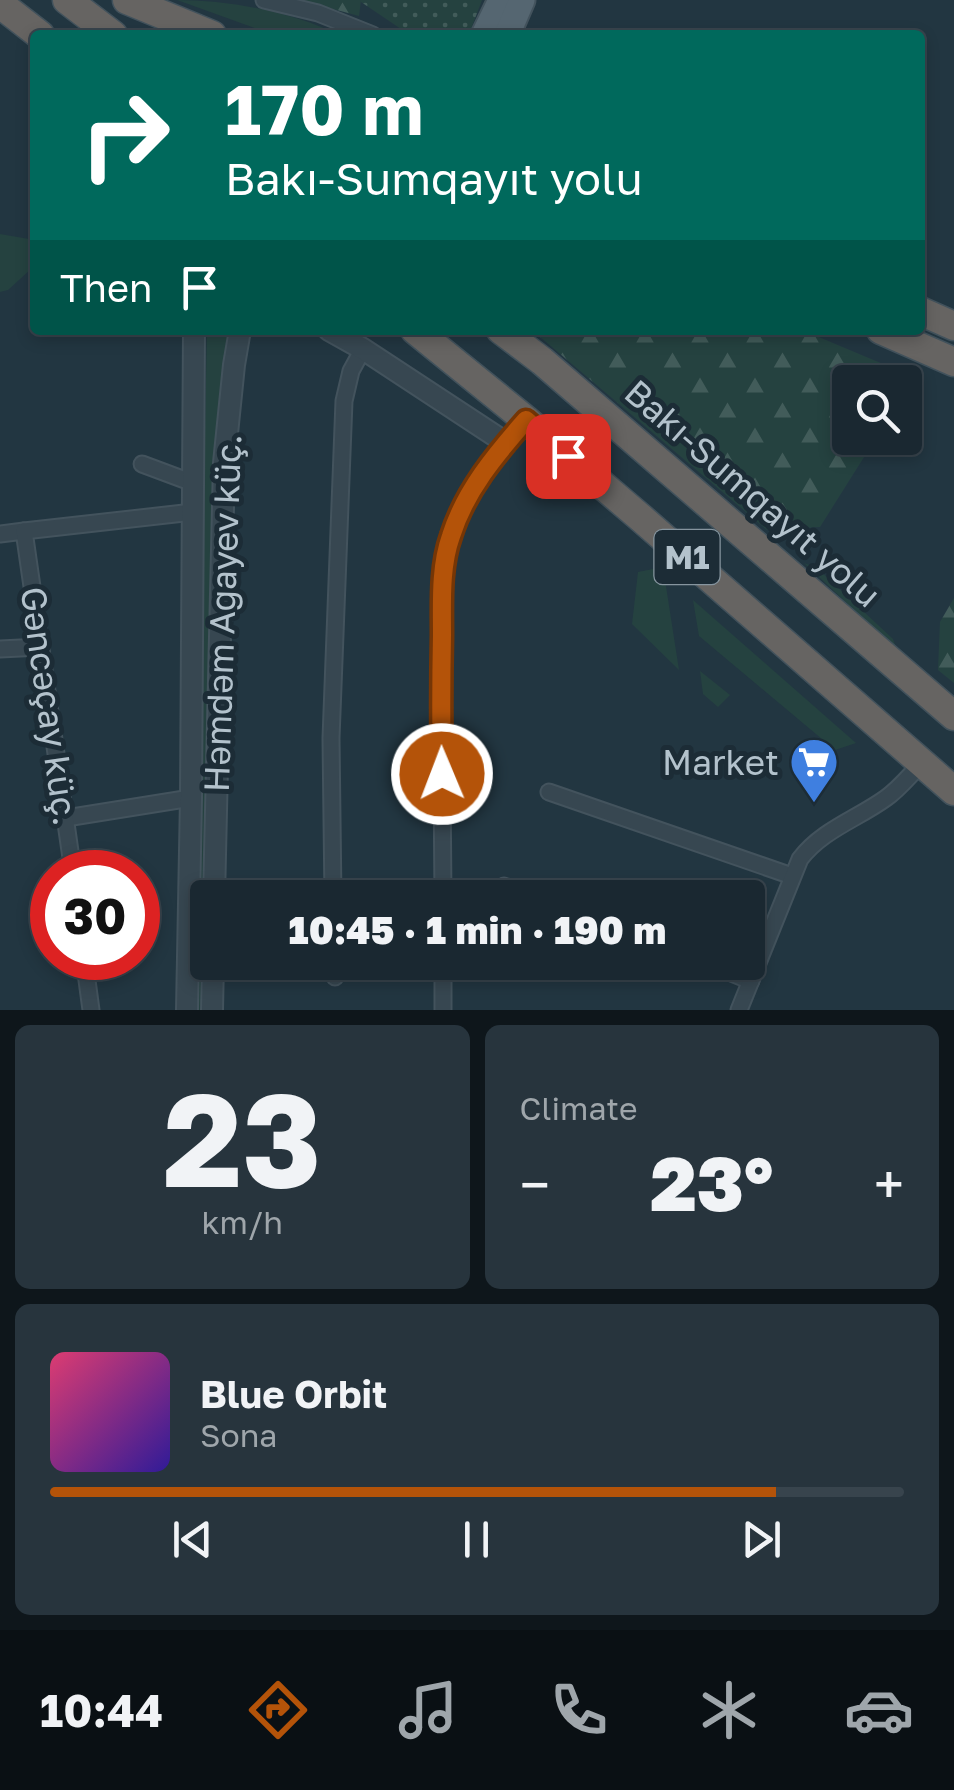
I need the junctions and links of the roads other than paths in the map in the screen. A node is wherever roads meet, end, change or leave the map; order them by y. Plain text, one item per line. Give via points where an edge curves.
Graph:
1 (67, 0) edge
2 (127, 0) edge
3 (264, 0) edge
4 (501, 0) edge
5 (522, 0) edge
6 (0, 4) edge
7 (0, 16) edge
8 (31, 30) edge
9 (106, 30) edge
10 (200, 30) edge
11 (360, 30) edge
12 (486, 30) edge
13 (510, 30) edge
14 (30, 32) edge
15 (925, 313) edge
16 (954, 326) edge
17 (194, 335) edge
18 (239, 335) edge
19 (338, 335) edge
20 (420, 335) edge
21 (507, 335) edge
22 (515, 335) edge
23 (892, 335) edge
24 (363, 349) junction
25 (542, 362) junction
26 (954, 362) edge
27 (526, 420) junction
28 (506, 443) junction
29 (142, 464) dead end
30 (194, 483) junction
31 (194, 512) junction
32 (24, 531) junction
33 (0, 534) edge
34 (41, 646) junction
35 (0, 649) edge
36 (954, 716) edge
37 (921, 764) junction
38 (954, 791) edge
39 (549, 792) dead end
40 (191, 798) junction
41 (66, 818) junction
42 (70, 850) edge
43 (792, 876) junction
44 (214, 880) edge
45 (333, 880) edge
46 (443, 880) edge
47 (765, 944) edge
48 (87, 980) edge
49 (213, 980) edge
50 (443, 980) edge
51 (751, 980) edge
52 (91, 1010) edge
53 (187, 1010) edge
54 (212, 1010) edge
55 (442, 1010) edge
56 (740, 1010) edge

1 - 9 highway
2 - 10 highway
3 - 11 street
4 - 12 main road
5 - 13 main road
6 - 8 highway
7 - 14 street
15 - 16 highway
17 - 30 street
18 - 44 street, Həmdəm Ağayev küç. via 224,463
19 - 24 street
20 - 27 highway, M1
21 - 25 highway, Bakı-Sumqayıt yolu / M1
22 - 25 highway
23 - 26 highway
24 - 28 street
24 - 45 street via 344,401 331,738
25 - 36 highway, Bakı-Sumqayıt yolu / M1
27 - 28 street
27 - 37 highway, M1
28 - 46 street via 468,494 445,555
29 - 30 street
30 - 31 street
31 - 32 street
31 - 40 street
32 - 33 street
32 - 34 street, Gəncəçay küç.
34 - 35 street
34 - 41 street, Gəncəçay küç.
37 - 38 highway, M1
37 - 43 street via 887,797 808,848
39 - 43 street
40 - 41 street
40 - 53 street
41 - 42 street, Gəncəçay küç.
43 - 47 street
48 - 52 street
49 - 54 street
50 - 55 street
51 - 56 street

